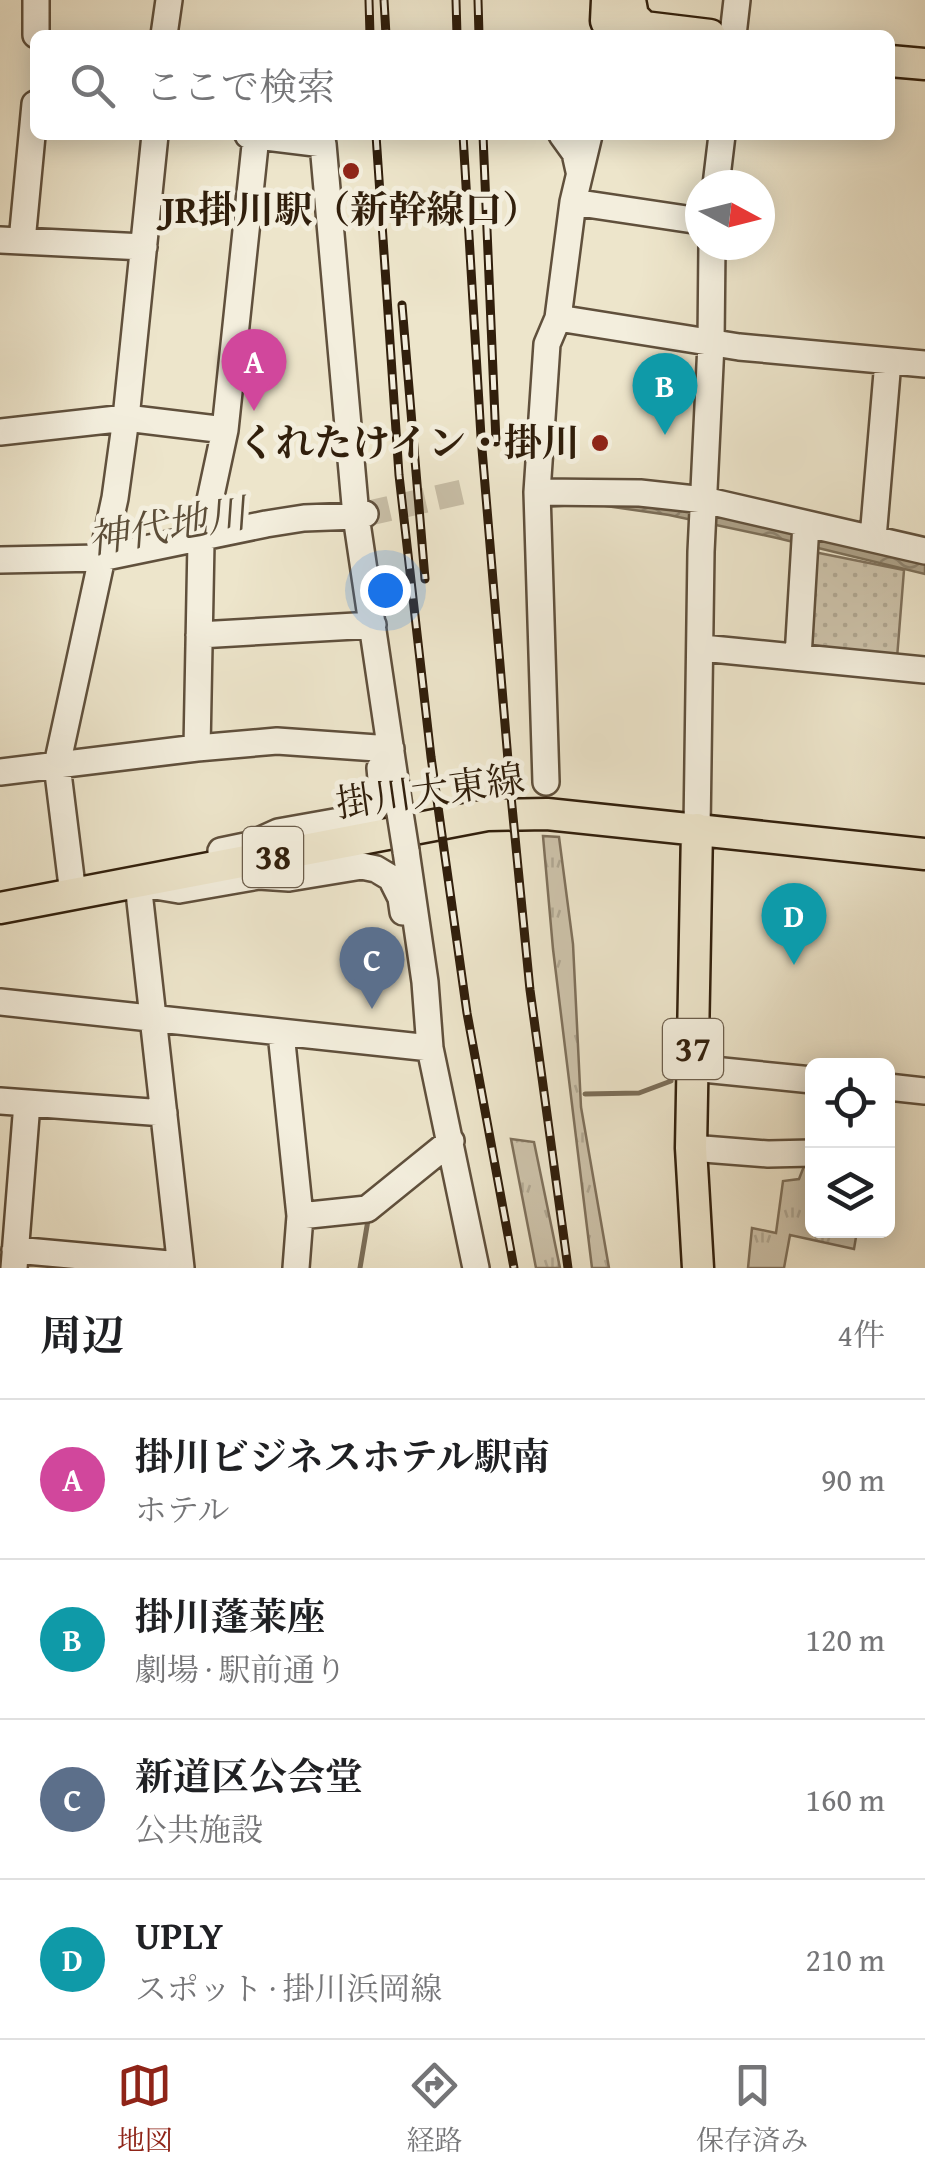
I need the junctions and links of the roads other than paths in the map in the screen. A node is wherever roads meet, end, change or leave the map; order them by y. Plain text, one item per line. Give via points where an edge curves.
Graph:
1 (36, 0) edge
2 (169, 0) edge
3 (607, 0) edge
4 (630, 0) edge
5 (736, 2) edge
6 (36, 30) edge
7 (165, 30) edge
8 (610, 30) edge
9 (669, 30) edge
10 (733, 30) edge
11 (895, 61) edge
12 (925, 64) edge
13 (30, 133) edge
14 (155, 140) edge
15 (256, 140) edge
16 (290, 140) edge
17 (565, 140) edge
18 (589, 140) edge
19 (721, 140) edge
20 (718, 170) edge
21 (579, 171) junction
22 (573, 202) junction
23 (685, 219) edge
24 (11, 241) edge
25 (144, 247) junction
26 (712, 260) edge
27 (558, 318) junction
28 (711, 344) junction
29 (888, 361) junction
30 (925, 364) edge
31 (126, 418) junction
32 (225, 430) junction
33 (0, 432) edge
34 (538, 492) junction
35 (704, 500) junction
36 (360, 515) junction
37 (805, 534) junction
38 (872, 538) junction
39 (201, 546) junction
40 (925, 551) edge
41 (0, 560) edge
42 (99, 565) junction
43 (373, 625) junction
44 (199, 635) junction
45 (702, 648) junction
46 (798, 657) junction
47 (925, 670) edge
48 (197, 748) junction
49 (385, 748) junction
50 (57, 765) junction
51 (0, 772) edge
52 (546, 782) dead end
53 (698, 830) junction
54 (925, 854) edge
55 (138, 884) junction
56 (73, 894) junction
57 (0, 908) edge
58 (425, 982) junction
59 (0, 1002) edge
60 (154, 1018) junction
61 (281, 1033) junction
62 (430, 1048) junction
63 (693, 1068) junction
64 (805, 1079) edge
65 (895, 1089) edge
66 (925, 1091) edge
67 (0, 1102) edge
68 (27, 1103) junction
69 (164, 1113) junction
70 (451, 1142) junction
71 (691, 1148) junction
72 (805, 1153) edge
73 (300, 1216) junction
74 (15, 1259) edge
75 (180, 1266) edge
76 (296, 1268) edge
77 (476, 1268) edge
78 (698, 1268) edge

1 - 6 street
2 - 7 street
3 - 8 main road
4 - 9 main road via 644,27
5 - 10 street
11 - 12 main road
13 - 24 street
14 - 25 street
15 - 32 street
16 - 36 street via 323,144
17 - 21 street
18 - 21 street
19 - 20 street
21 - 22 street
22 - 23 street
22 - 27 street
24 - 25 street
25 - 31 street
26 - 28 street
27 - 28 street
27 - 34 street via 547,344
28 - 29 street
28 - 35 street
29 - 30 street
29 - 38 street
31 - 32 street
31 - 33 street
31 - 42 street
32 - 39 street
34 - 35 street
34 - 52 street
35 - 37 street
35 - 45 street
36 - 39 street via 304,518
36 - 43 street
37 - 38 street
37 - 46 street
38 - 40 street
39 - 42 street
39 - 44 street
41 - 42 street
42 - 50 street
43 - 44 street
43 - 49 street
44 - 48 street
45 - 46 street
45 - 53 street
46 - 47 street
48 - 49 street via 276,741
48 - 50 street
49 - 55 street via 382,794 368,816 173,860
49 - 58 street, bridge
50 - 51 street
50 - 56 street
53 - 54 main road, 掛川大東線
53 - 55 main road, 掛川大東線 / 38 via 547,814 487,815
53 - 63 main road, 37
55 - 56 main road, 掛川大東線 / 38
55 - 58 street via 180,890 259,876 376,869 401,898 412,973
55 - 60 street
56 - 57 main road, 掛川大東線 / 38
58 - 62 street
59 - 60 street
60 - 61 street
60 - 69 street
61 - 62 street
61 - 73 street
62 - 70 street
63 - 64 street
63 - 71 main road, 37
65 - 66 street
67 - 68 street
68 - 69 street
68 - 74 street
69 - 75 street
70 - 73 street via 368,1209
70 - 77 street
71 - 72 street
71 - 78 main road, 37
73 - 76 street
74 - 75 street

